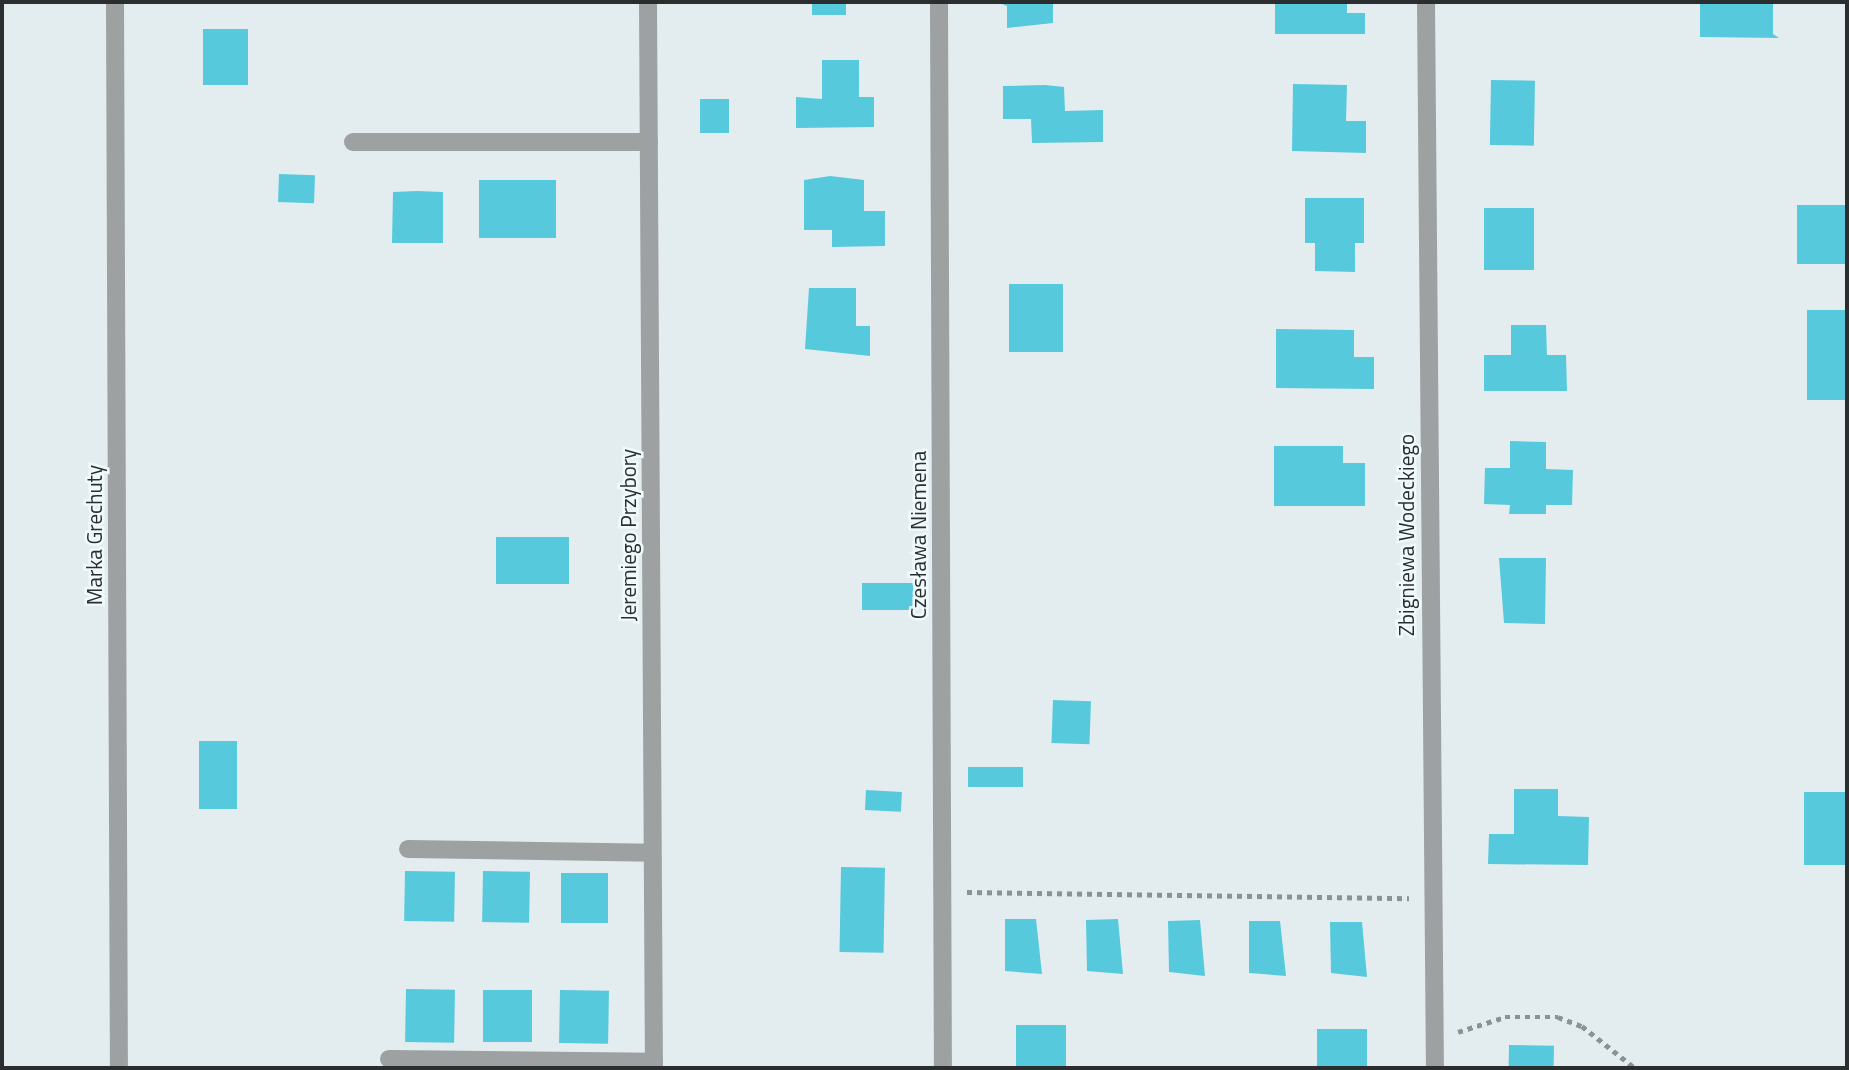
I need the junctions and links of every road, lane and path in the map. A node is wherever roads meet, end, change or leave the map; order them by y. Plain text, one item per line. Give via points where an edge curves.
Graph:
1 (115, 2) edge
2 (648, 2) edge
3 (939, 2) edge
4 (1426, 2) edge
5 (353, 142) dead end
6 (649, 142) junction
7 (408, 849) dead end
8 (653, 853) junction
9 (942, 892) junction
10 (1431, 898) junction
11 (1434, 1041) junction
12 (390, 1059) dead end
13 (654, 1065) edge
14 (119, 1068) edge
15 (943, 1068) edge
16 (1435, 1068) edge
17 (1635, 1068) edge

1 - 14 street, Marka Grechuty
2 - 6 street, Jeremiego Przybory
3 - 9 street, Czesława Niemena
4 - 10 street, Zbigniewa Wodeckiego
5 - 6 street
6 - 8 street, Jeremiego Przybory
7 - 8 street
8 - 13 street, Jeremiego Przybory
9 - 10 path
9 - 15 street, Czesława Niemena
10 - 11 street, Zbigniewa Wodeckiego
11 - 16 street, Zbigniewa Wodeckiego
11 - 17 path via 1505,1017 1558,1017 1582,1026
12 - 13 street

